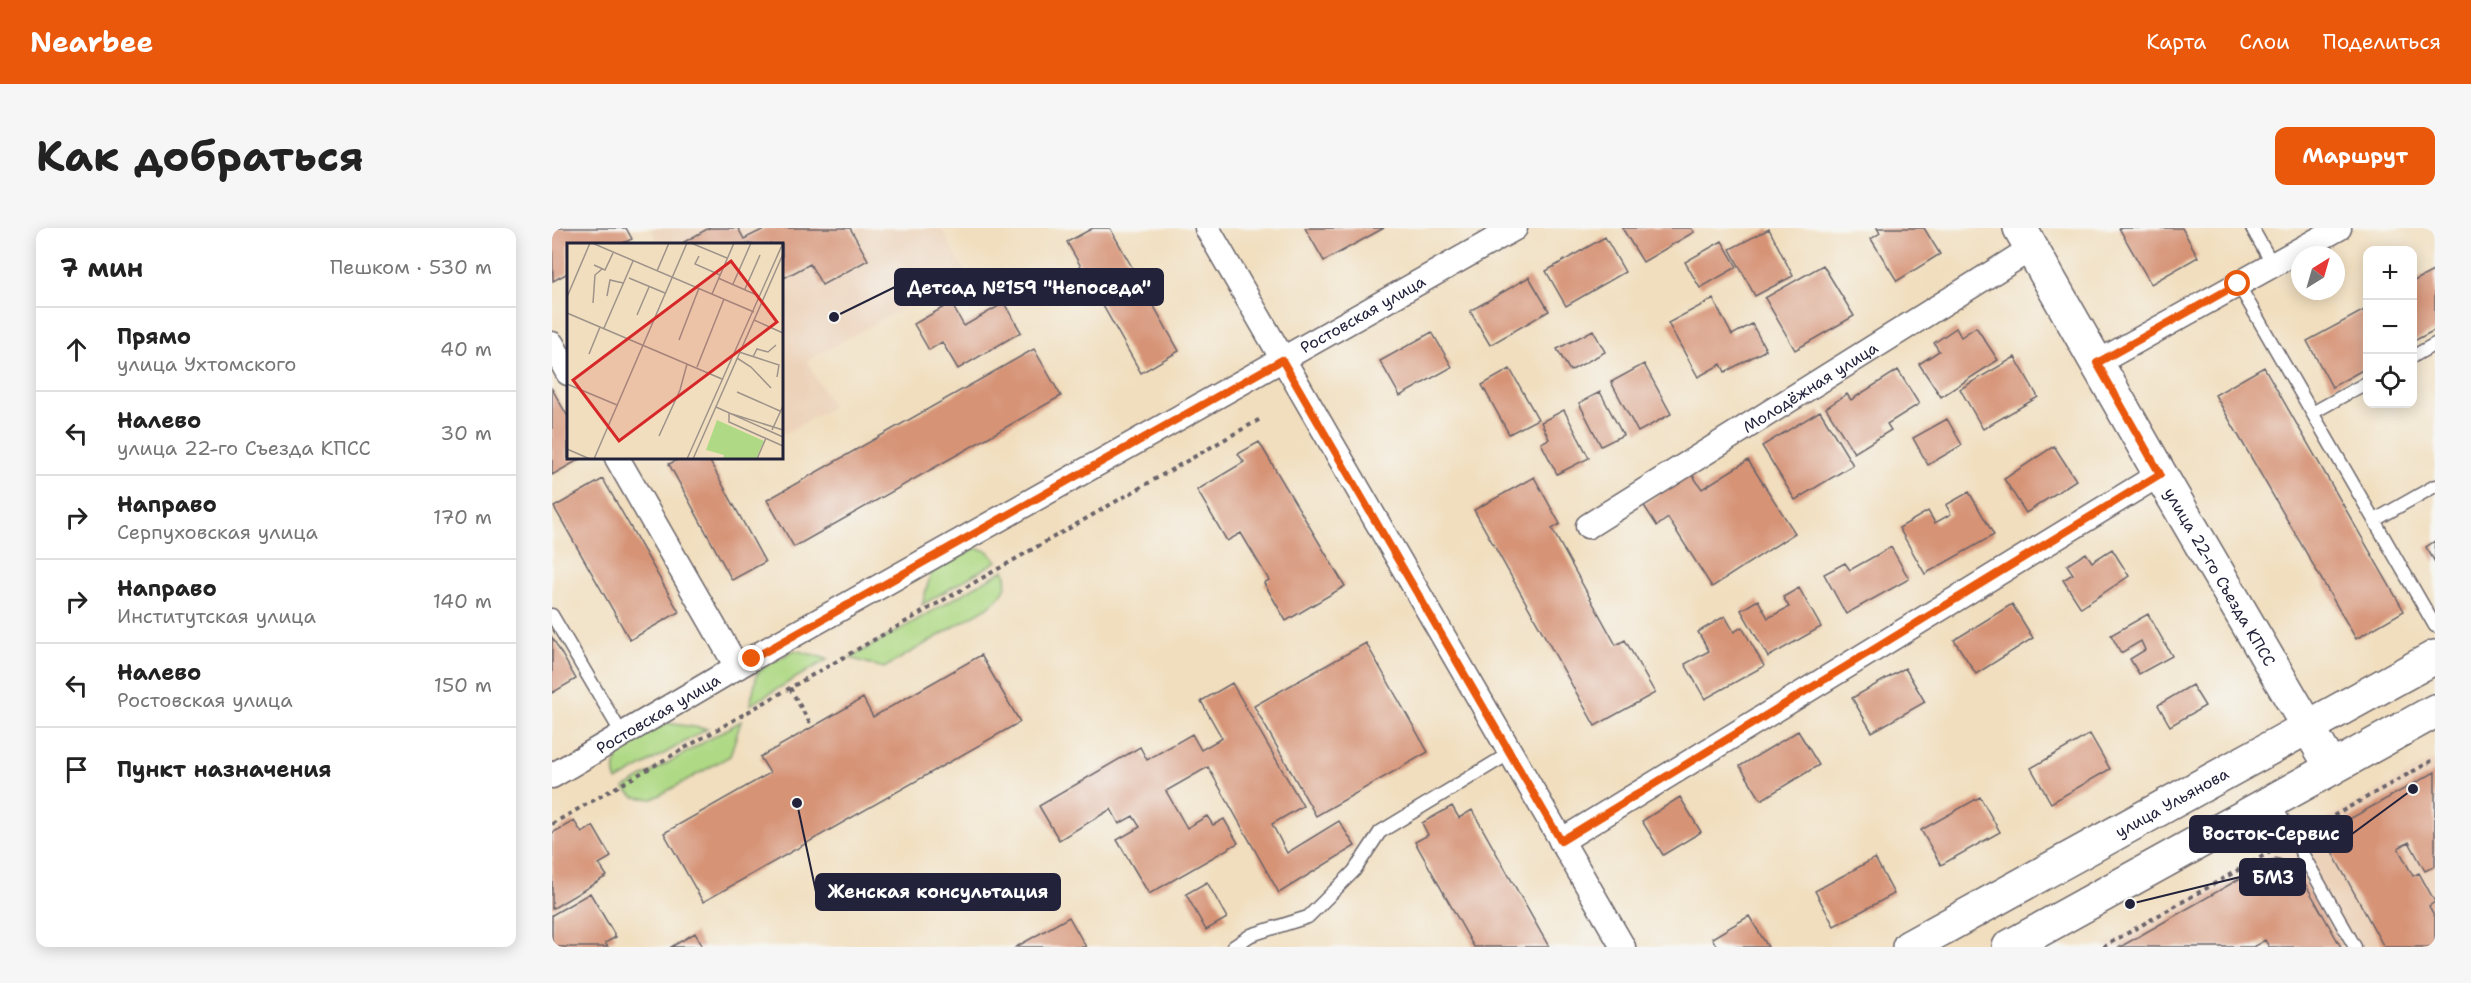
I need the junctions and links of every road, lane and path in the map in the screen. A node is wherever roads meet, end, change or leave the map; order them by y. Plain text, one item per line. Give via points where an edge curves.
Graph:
1 (1207, 228) edge
2 (1515, 228) edge
3 (2252, 228) edge
4 (2339, 228) edge
5 (2026, 238) edge
6 (2273, 265) junction
7 (2238, 284) junction
8 (552, 344) edge
9 (2435, 344) edge
10 (2417, 354) edge
11 (1282, 360) junction
12 (2097, 363) junction
13 (567, 371) edge
14 (2363, 384) edge
15 (2314, 412) junction
16 (1262, 418) dead end
17 (618, 459) edge
18 (2160, 474) junction
19 (2435, 486) edge
20 (2375, 520) junction
21 (1588, 526) dead end
22 (552, 615) edge
23 (2435, 626) edge
24 (2435, 657) edge
25 (737, 667) junction
26 (790, 688) junction
27 (2435, 711) edge
28 (812, 727) dead end
29 (2308, 727) junction
30 (622, 734) junction
31 (1510, 753) junction
32 (2435, 759) edge
33 (2332, 768) junction
34 (552, 776) edge
35 (2273, 801) junction
36 (552, 824) edge
37 (2295, 837) junction
38 (1561, 841) junction
39 (1233, 947) edge
40 (1623, 947) edge
41 (1910, 947) edge
42 (2009, 947) edge
43 (2103, 947) edge
44 (2355, 947) edge

1 - 11 street
2 - 11 street, Ростовская улица
3 - 6 lane
4 - 6 street
5 - 12 main road, улица 22-го Съезда КПСС
5 - 21 street, Молодёжная улица
6 - 7 street
7 - 12 street
7 - 15 lane
8 - 13 street
9 - 10 lane
11 - 25 street, Ростовская улица
11 - 31 street
12 - 18 main road, улица 22-го Съезда КПСС
14 - 15 lane
15 - 20 lane
16 - 26 path
17 - 25 street
18 - 29 main road, улица 22-го Съезда КПСС
18 - 38 street
19 - 20 lane
20 - 23 lane
22 - 30 lane
24 - 29 main road, улица Ульянова
25 - 30 street, Ростовская улица
26 - 28 path
26 - 36 path
27 - 33 main road
29 - 33 main road, улица 22-го Съезда КПСС
29 - 41 main road, улица Ульянова
30 - 34 street, Ростовская улица
31 - 38 street
31 - 39 lane via 1380,832 1354,871 1308,917 1251,935
32 - 37 path
33 - 35 main road
35 - 37 lane
35 - 42 main road
37 - 43 path
37 - 44 lane
38 - 40 street

